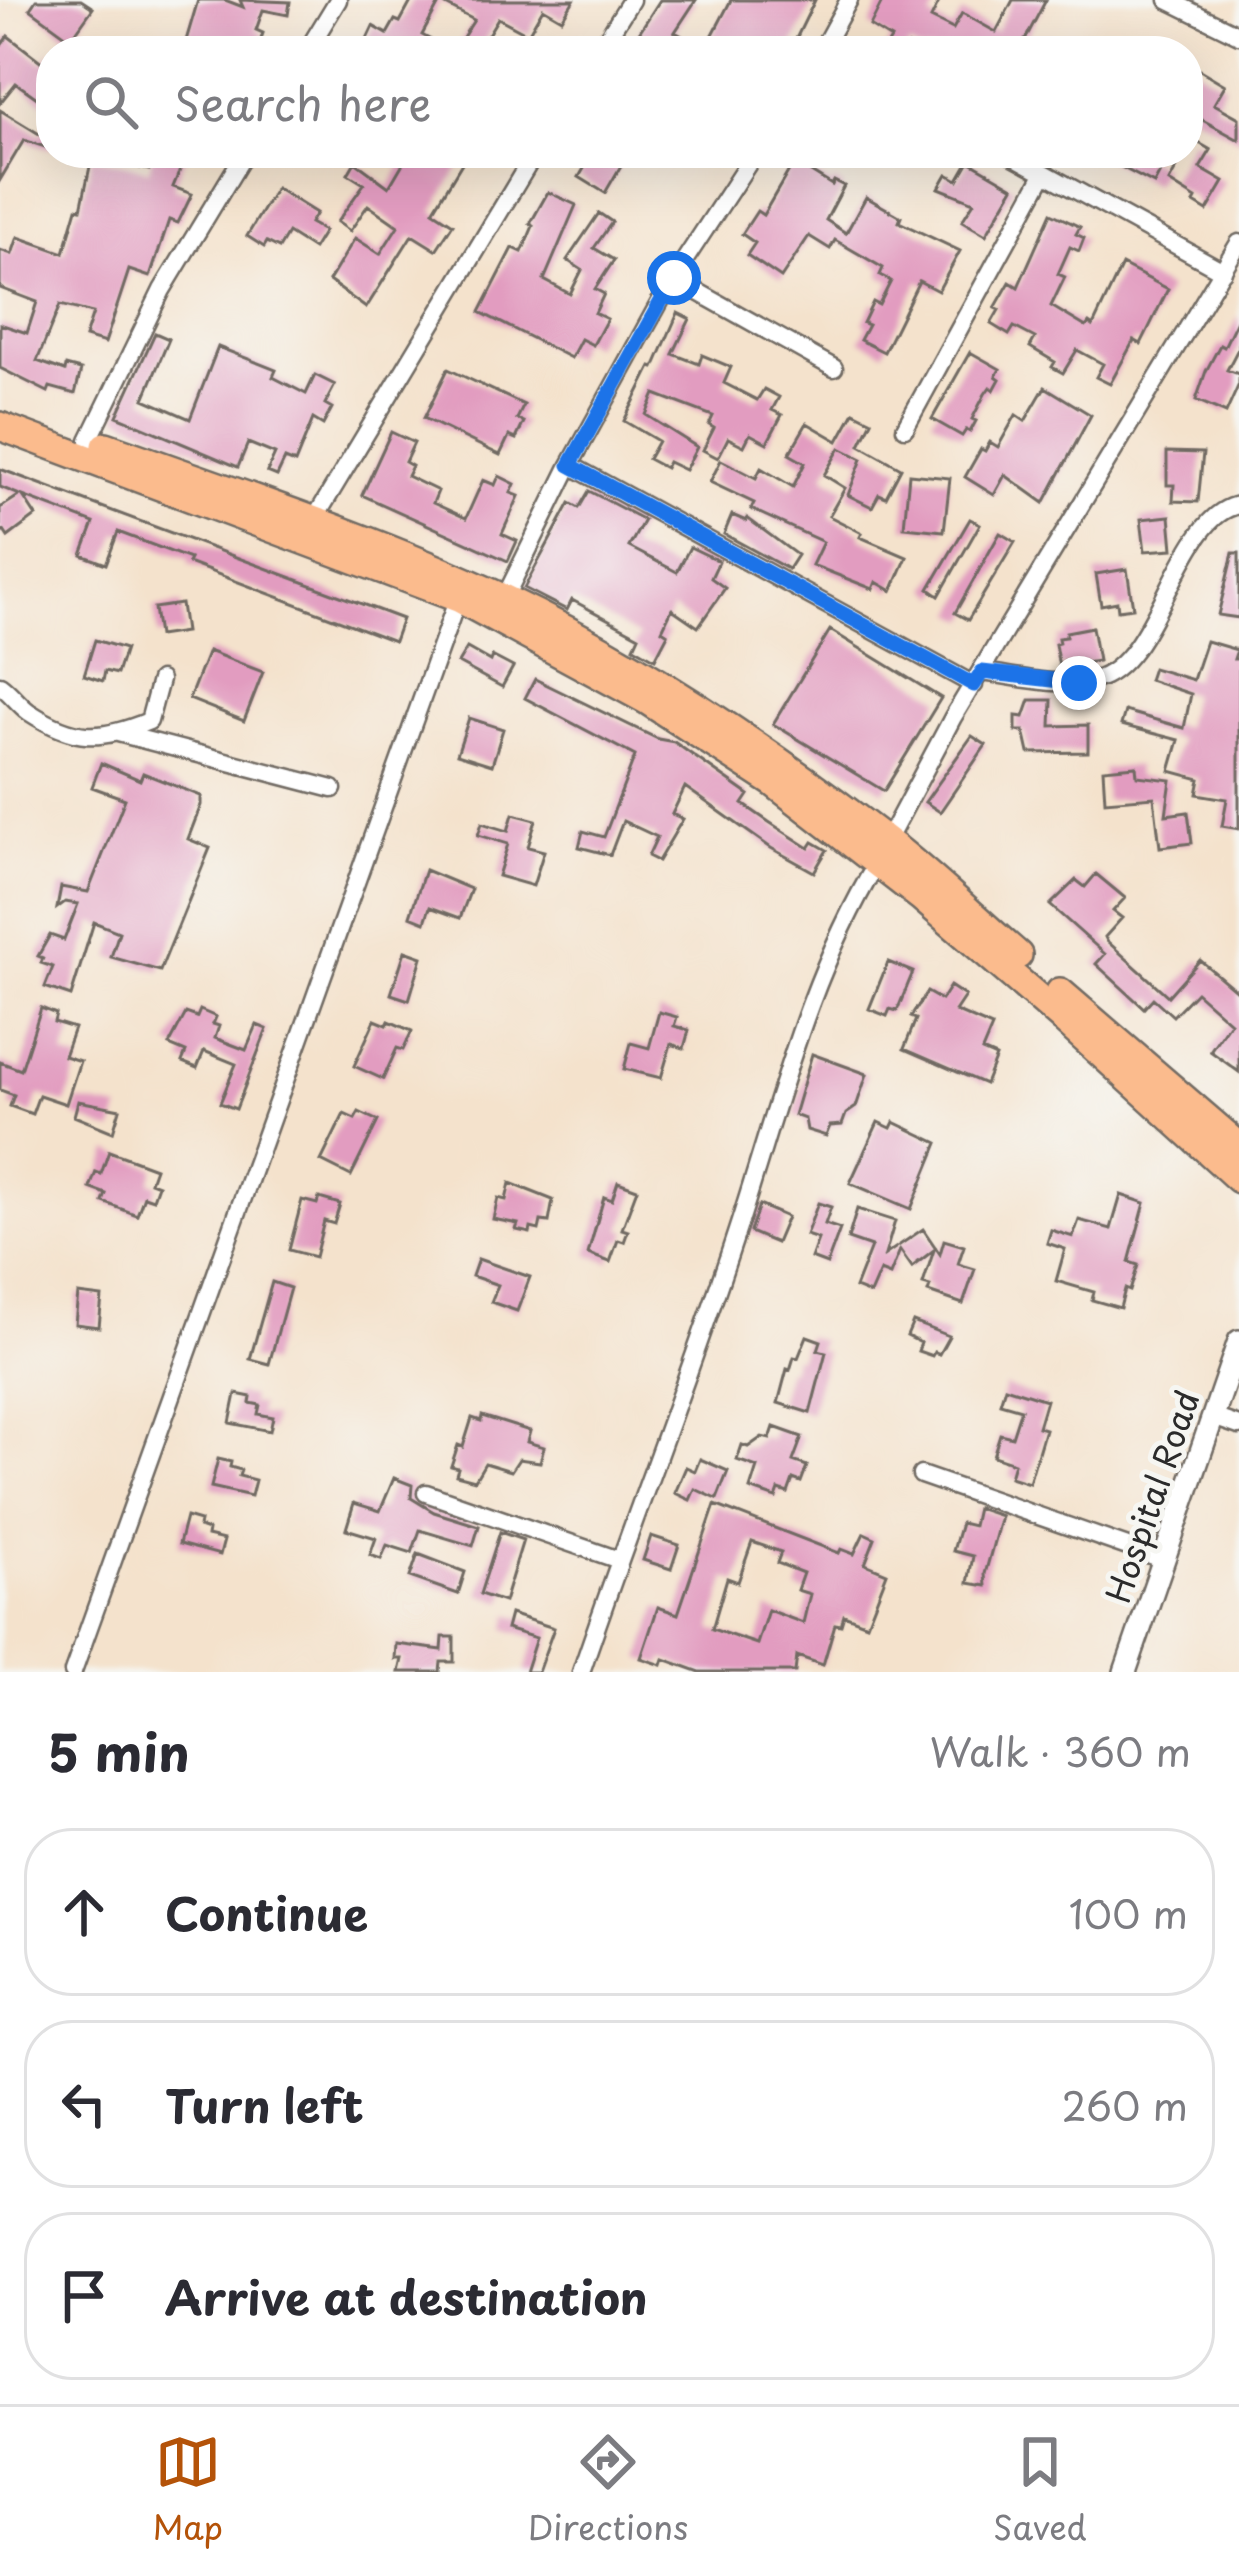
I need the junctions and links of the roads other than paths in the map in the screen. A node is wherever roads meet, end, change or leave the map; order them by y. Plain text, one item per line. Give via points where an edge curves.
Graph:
1 (338, 0) edge
2 (631, 0) edge
3 (849, 0) edge
4 (1168, 0) edge
5 (1239, 35) edge
6 (316, 36) edge
7 (608, 36) edge
8 (832, 36) edge
9 (236, 168) edge
10 (527, 168) edge
11 (744, 168) edge
12 (1034, 168) edge
13 (1044, 174) junction
14 (1239, 243) edge
15 (1223, 271) junction
16 (674, 278) junction
17 (834, 368) dead end
18 (0, 406) edge
19 (0, 426) edge
20 (905, 428) dead end
21 (89, 440) junction
22 (570, 465) junction
23 (1239, 505) edge
24 (314, 520) junction
25 (458, 598) junction
26 (504, 599) junction
27 (978, 678) junction
28 (160, 680) dead end
29 (0, 686) edge
30 (118, 733) junction
31 (332, 789) dead end
32 (882, 852) junction
33 (1239, 1146) edge
34 (1239, 1180) edge
35 (1239, 1341) edge
36 (1213, 1418) junction
37 (1239, 1426) edge
38 (921, 1475) dead end
39 (426, 1493) dead end
40 (1165, 1559) junction
41 (619, 1560) junction
42 (587, 1670) edge
43 (73, 1672) edge
44 (1125, 1672) edge

1 - 6 street
2 - 7 street
3 - 8 street
4 - 5 street
9 - 21 street via 162,290
10 - 24 street
11 - 16 street
12 - 13 street
13 - 15 street
13 - 20 street
14 - 15 street
15 - 27 street
16 - 17 street
16 - 22 street
18 - 21 highway
19 - 25 highway
21 - 24 highway
22 - 26 street
22 - 27 street
23 - 27 street via 1204,528 1119,668 1079,683
24 - 26 highway
25 - 32 highway via 695,730
25 - 43 street
26 - 32 highway via 678,696
27 - 32 street
28 - 30 street via 149,721
29 - 30 street via 68,734
30 - 31 street
32 - 33 highway
32 - 34 highway
32 - 41 street via 819,976
35 - 36 street, Hospital Road
36 - 37 street
36 - 40 street, Hospital Road
38 - 40 street
39 - 41 street
40 - 44 street, Hospital Road
41 - 42 street

